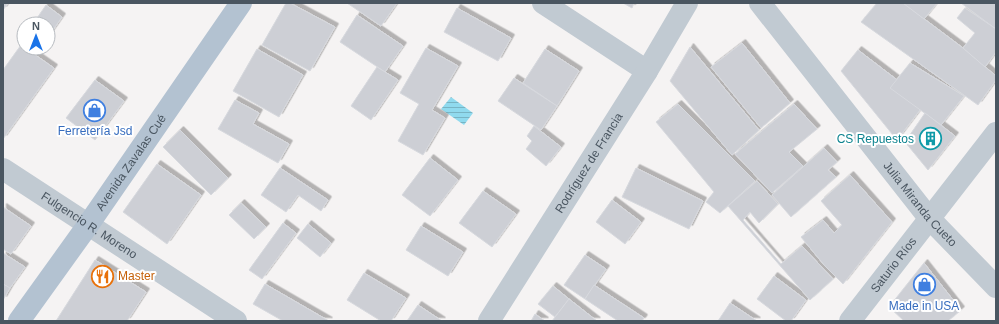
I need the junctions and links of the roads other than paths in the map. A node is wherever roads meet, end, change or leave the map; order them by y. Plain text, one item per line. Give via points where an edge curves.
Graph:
1 (241, 3) edge
2 (543, 3) edge
3 (687, 3) edge
4 (760, 3) edge
5 (647, 71) junction
6 (996, 133) edge
7 (3, 169) edge
8 (929, 218) junction
9 (88, 224) junction
10 (996, 287) edge
11 (19, 321) edge
12 (236, 321) edge
13 (489, 321) edge
14 (850, 321) edge

1 - 9 main road, Avenida Zavalas Cué
2 - 5 street
3 - 5 street, Rodríguez de Francia
4 - 8 street, Julia Miranda Cueto
5 - 13 street, Rodríguez de Francia
6 - 8 street, Saturio Ríos
7 - 9 street, Fulgencio R. Moreno
8 - 10 street, Julia Miranda Cueto
8 - 14 street, Saturio Ríos
9 - 11 main road, Avenida Zavalas Cué
9 - 12 street, Fulgencio R. Moreno

